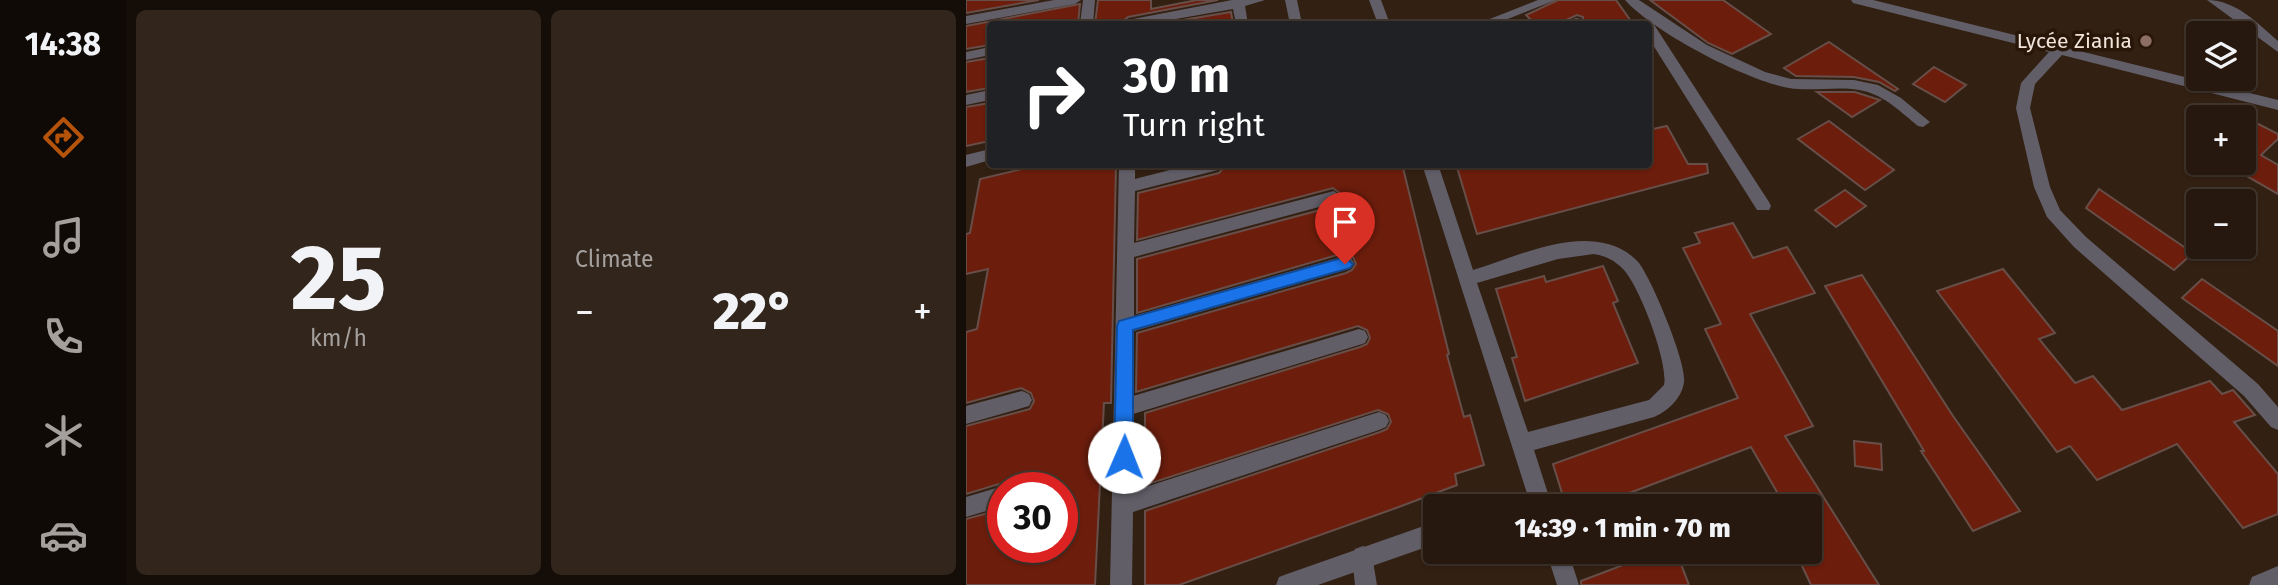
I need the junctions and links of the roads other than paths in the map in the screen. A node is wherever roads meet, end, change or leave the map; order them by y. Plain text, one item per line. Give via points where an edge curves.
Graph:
1 (1075, 0) edge
2 (1089, 0) edge
3 (1159, 0) edge
4 (1259, 0) edge
5 (1291, 0) edge
6 (1375, 0) edge
7 (1550, 0) edge
8 (1857, 0) edge
9 (2213, 0) edge
10 (1632, 1) edge
11 (1239, 2) edge
12 (1159, 19) junction
13 (966, 20) edge
14 (1508, 20) edge
15 (1087, 21) edge
16 (1147, 21) edge
17 (1242, 21) edge
18 (1295, 21) edge
19 (1383, 21) edge
20 (1645, 21) edge
21 (1652, 31) edge
22 (2278, 48) edge
23 (2058, 51) junction
24 (987, 52) edge
25 (966, 56) edge
26 (987, 96) edge
27 (966, 100) edge
28 (2278, 105) edge
29 (1923, 122) dead end
30 (987, 156) edge
31 (966, 161) edge
32 (1127, 168) edge
33 (1202, 168) edge
34 (1431, 168) edge
35 (1127, 187) junction
36 (1334, 197) dead end
37 (1763, 206) dead end
38 (1126, 252) junction
39 (1345, 264) dead end
40 (1466, 279) junction
41 (1125, 326) junction
42 (1359, 337) dead end
43 (1022, 400) dead end
44 (1124, 408) junction
45 (966, 415) edge
46 (1379, 421) dead end
47 (2278, 421) edge
48 (1523, 443) junction
49 (1539, 494) edge
50 (987, 501) edge
51 (1123, 505) junction
52 (966, 507) edge
53 (1423, 537) edge
54 (1363, 557) junction
55 (1561, 564) edge
56 (1121, 585) edge
57 (1287, 585) edge
58 (1366, 585) edge
59 (1568, 585) edge

1 - 13 street
2 - 15 street
3 - 12 street
4 - 11 street
5 - 18 street
6 - 19 street
7 - 14 street
8 - 23 street
9 - 22 street
10 - 20 street
10 - 29 street via 1744,70 1811,86 1863,85 1879,90
11 - 12 street
11 - 17 street
12 - 16 street
21 - 37 street
23 - 28 street
23 - 47 street via 2036,72 2023,108 2049,206 2065,228 2231,372
24 - 25 street
26 - 27 street
30 - 31 street
32 - 35 street
33 - 35 street
34 - 40 street
35 - 38 street
36 - 38 street
38 - 41 street
39 - 41 street
40 - 48 street
40 - 48 street via 1584,247 1606,249 1624,258 1637,274 1669,356 1675,379 1654,408
41 - 44 street
42 - 44 street
43 - 45 street
44 - 51 street
46 - 51 street
48 - 49 street
50 - 52 street
51 - 56 street
53 - 54 street
54 - 57 street
54 - 58 street
55 - 59 street

